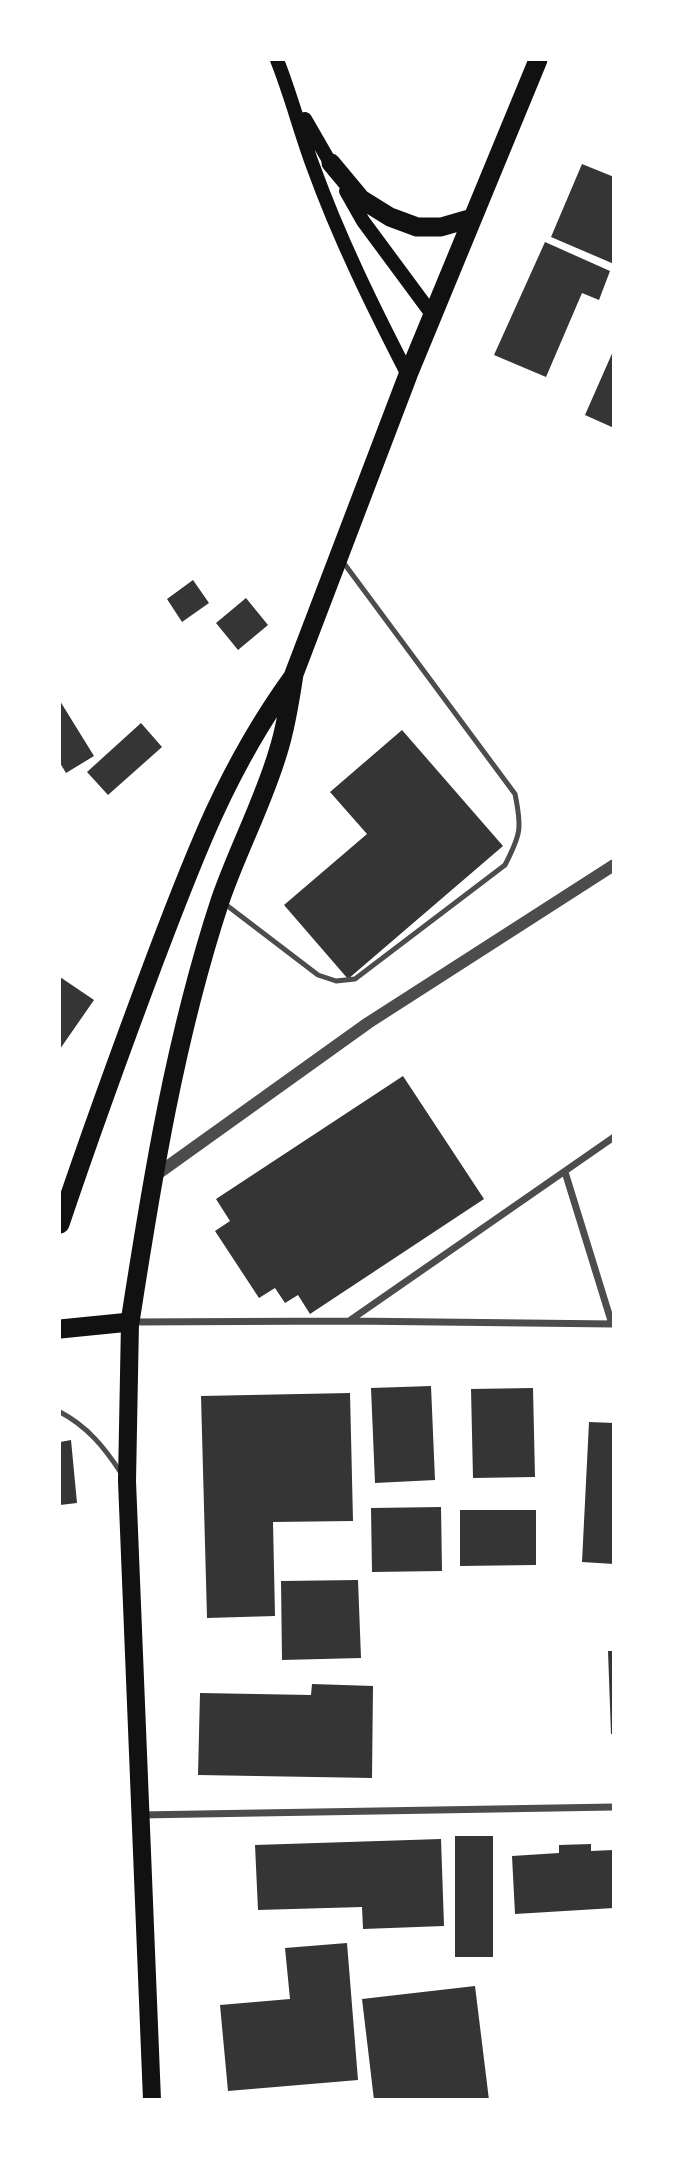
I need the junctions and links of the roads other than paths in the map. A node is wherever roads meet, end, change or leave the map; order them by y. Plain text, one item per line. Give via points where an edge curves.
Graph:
1 (277, 60) edge
2 (538, 60) edge
3 (291, 96) junction
4 (331, 163) junction
5 (472, 218) junction
6 (434, 317) junction
7 (408, 375) junction
8 (339, 556) junction
9 (294, 674) junction
10 (614, 865) edge
11 (221, 900) junction
12 (614, 1137) edge
13 (565, 1172) junction
14 (153, 1177) junction
15 (60, 1224) edge
16 (349, 1321) junction
17 (130, 1322) junction
18 (613, 1324) edge
19 (60, 1329) edge
20 (60, 1412) edge
21 (127, 1481) junction
22 (614, 1807) edge
23 (139, 1815) junction
24 (152, 2099) edge

1 - 3 main road
2 - 5 highway
3 - 4 main road
3 - 7 main road via 338,228
4 - 5 highway via 361,199 390,218 417,227 441,227
4 - 6 main road via 363,221
5 - 6 highway
6 - 7 highway
7 - 8 highway
8 - 9 highway
8 - 11 lane via 515,794 521,822 518,839 505,865 355,979 335,981 318,975
9 - 11 highway via 278,754
9 - 15 highway via 229,778 200,842
10 - 14 street via 368,1023
11 - 14 highway via 183,1027
12 - 13 street
13 - 16 street
13 - 18 street
14 - 17 highway
16 - 17 street
16 - 18 street
17 - 19 highway
17 - 21 main road
20 - 21 lane via 104,1448
21 - 23 main road
22 - 23 street
23 - 24 main road

